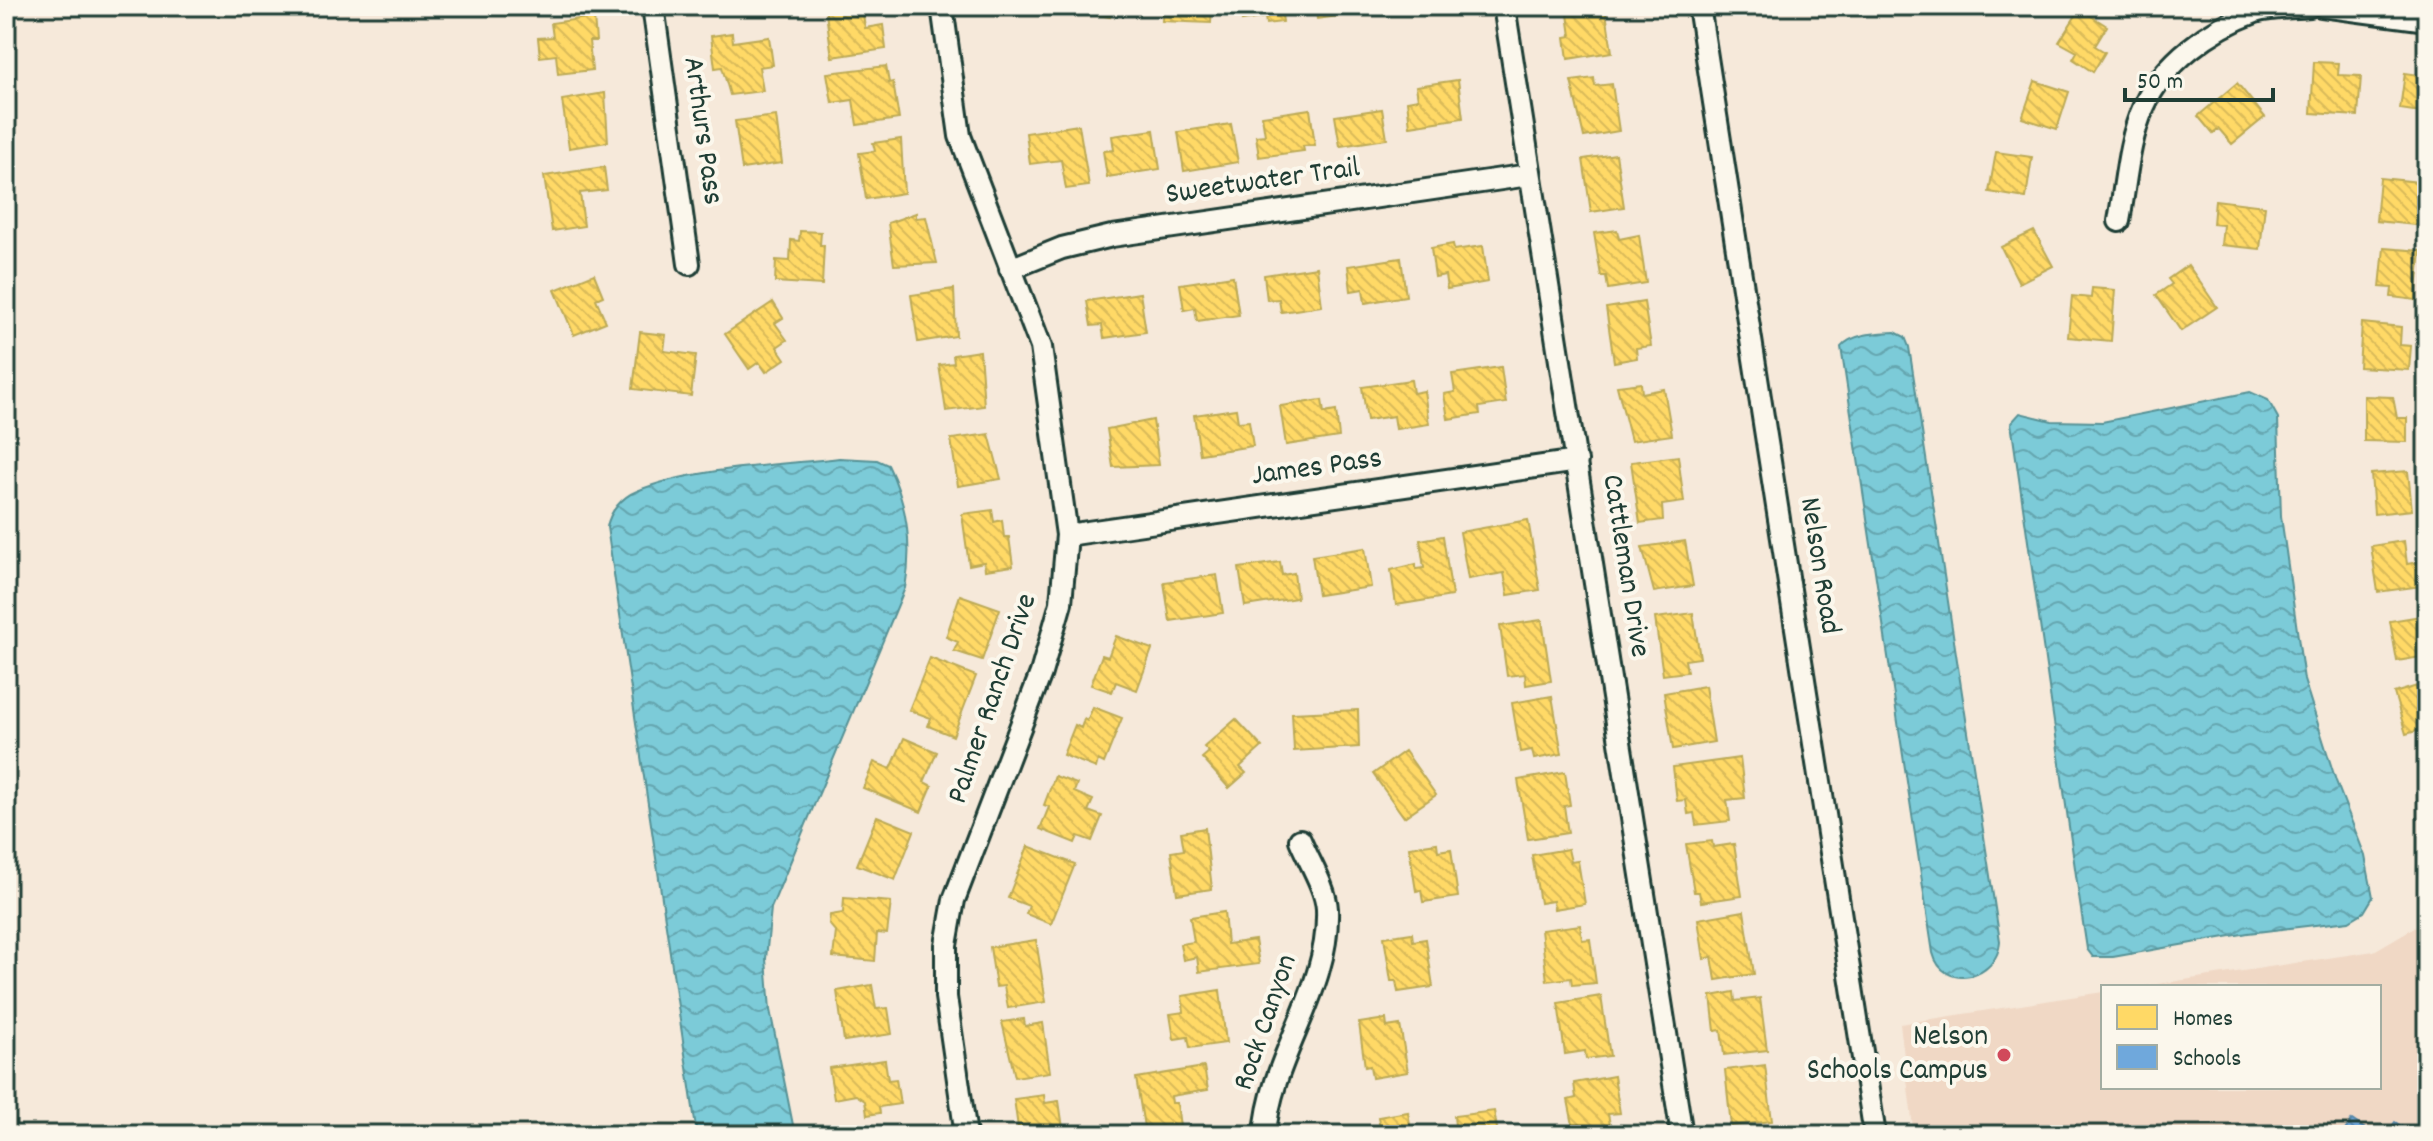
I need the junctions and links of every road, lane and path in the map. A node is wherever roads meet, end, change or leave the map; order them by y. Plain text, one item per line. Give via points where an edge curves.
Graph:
1 (653, 6) edge
2 (942, 6) edge
3 (1504, 6) edge
4 (1699, 6) edge
5 (2310, 6) edge
6 (2322, 6) edge
7 (2427, 20) edge
8 (1529, 175) junction
9 (2119, 221) dead end
10 (689, 264) dead end
11 (1010, 269) junction
12 (1577, 461) junction
13 (1067, 535) junction
14 (1300, 840) dead end
15 (966, 1135) edge
16 (1265, 1135) edge
17 (1682, 1135) edge
18 (1875, 1135) edge

1 - 10 street, Arthurs Pass
2 - 11 street, Palmer Ranch Drive via 960,136
3 - 8 street, Cattleman Drive
4 - 18 street, Nelson Road
5 - 9 street via 2257,11 2208,35 2171,67 2144,105
6 - 7 street
8 - 11 street, Sweetwater Trail via 1112,236
8 - 12 street, Cattleman Drive
11 - 13 street, Palmer Ranch Drive via 1041,347
12 - 13 street, James Pass
12 - 17 street, Cattleman Drive
13 - 15 street, Palmer Ranch Drive via 1061,603 1045,659 954,900 946,945 946,997
14 - 16 street, Rock Canyon via 1327,906 1322,955 1309,1002 1278,1073

